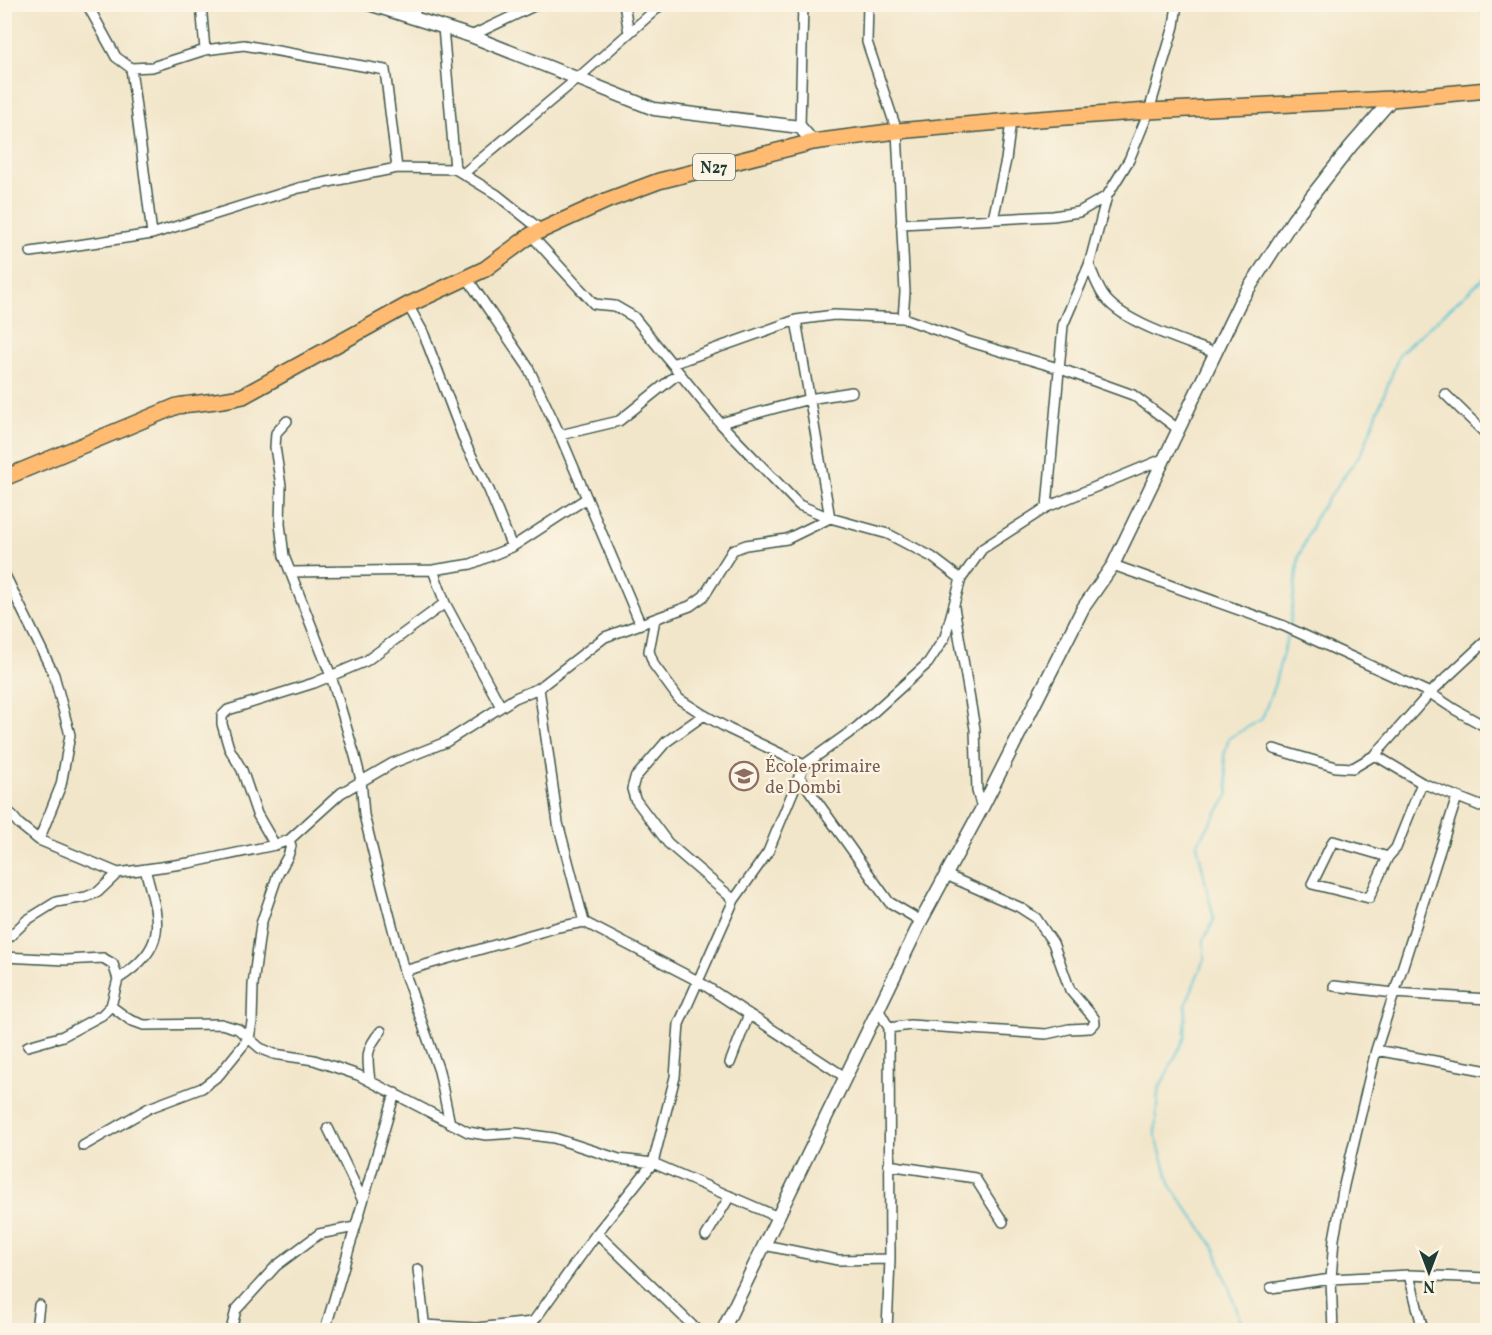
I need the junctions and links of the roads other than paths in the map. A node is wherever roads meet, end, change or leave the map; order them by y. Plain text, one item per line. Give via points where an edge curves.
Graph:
1 (87, 4) edge
2 (201, 4) edge
3 (369, 4) edge
4 (416, 4) edge
5 (538, 4) edge
6 (624, 4) edge
7 (662, 4) edge
8 (802, 4) edge
9 (868, 4) edge
10 (1177, 4) edge
11 (414, 18) junction
12 (443, 27) junction
13 (629, 33) junction
14 (471, 36) junction
15 (205, 50) junction
16 (131, 68) junction
17 (578, 78) junction
18 (1488, 90) edge
19 (1392, 99) junction
20 (1149, 111) junction
21 (1011, 121) junction
22 (800, 127) junction
23 (897, 131) junction
24 (813, 142) junction
25 (397, 168) junction
26 (459, 171) junction
27 (1107, 196) junction
28 (993, 219) junction
29 (901, 224) junction
30 (536, 233) junction
31 (152, 234) junction
32 (31, 252) dead end
33 (1089, 265) junction
34 (467, 278) junction
35 (408, 305) junction
36 (903, 318) junction
37 (796, 320) junction
38 (1215, 353) junction
39 (672, 364) junction
40 (1059, 368) junction
41 (679, 373) junction
42 (852, 392) dead end
43 (1445, 394) dead end
44 (809, 399) junction
45 (287, 421) dead end
46 (720, 423) junction
47 (1178, 429) junction
48 (560, 435) junction
49 (1488, 436) edge
50 (1163, 459) junction
51 (4, 478) edge
52 (587, 498) junction
53 (1047, 507) junction
54 (830, 518) junction
55 (512, 547) junction
56 (1113, 565) junction
57 (433, 570) junction
58 (291, 572) junction
59 (4, 573) edge
60 (961, 579) junction
61 (446, 603) junction
62 (954, 604) junction
63 (655, 619) junction
64 (640, 622) junction
65 (1488, 639) edge
66 (331, 676) junction
67 (539, 688) junction
68 (1430, 693) junction
69 (501, 707) junction
70 (704, 715) junction
71 (1488, 728) edge
72 (1274, 749) dead end
73 (1375, 755) junction
74 (804, 765) junction
75 (799, 776) junction
76 (361, 780) junction
77 (1422, 783) junction
78 (1457, 797) junction
79 (4, 806) edge
80 (982, 808) junction
81 (1488, 809) edge
82 (39, 840) junction
83 (289, 840) junction
84 (275, 845) junction
85 (1388, 857) junction
86 (145, 869) junction
87 (118, 873) junction
88 (946, 875) junction
89 (734, 900) junction
90 (584, 921) junction
91 (921, 921) junction
92 (4, 942) edge
93 (4, 957) edge
94 (404, 971) junction
95 (118, 979) junction
96 (698, 981) junction
97 (1334, 986) dead end
98 (1394, 993) junction
99 (1488, 999) edge
100 (111, 1006) junction
101 (878, 1009) junction
102 (748, 1014) junction
103 (889, 1028) junction
104 (381, 1031) dead end
105 (249, 1038) junction
106 (28, 1046) dead end
107 (1376, 1050) junction
108 (730, 1063) dead end
109 (1488, 1071) edge
110 (845, 1077) junction
111 (370, 1081) junction
112 (395, 1093) junction
113 (450, 1124) junction
114 (328, 1128) dead end
115 (83, 1146) dead end
116 (653, 1163) junction
117 (888, 1165) junction
118 (730, 1196) junction
119 (363, 1200) junction
120 (778, 1217) junction
121 (1003, 1222) dead end
122 (356, 1227) junction
123 (597, 1233) junction
124 (706, 1236) dead end
125 (764, 1245) junction
126 (890, 1259) junction
127 (418, 1269) dead end
128 (1409, 1275) junction
129 (1488, 1278) edge
130 (1331, 1279) junction
131 (1271, 1288) dead end
132 (39, 1305) dead end
133 (533, 1326) edge
134 (425, 1328) edge
135 (36, 1330) edge
136 (231, 1330) edge
137 (325, 1330) edge
138 (697, 1330) edge
139 (723, 1330) edge
140 (887, 1330) edge
141 (1333, 1330) edge
142 (1423, 1330) edge

1 - 16 street via 116,57
2 - 15 street
3 - 11 street
4 - 11 street
5 - 14 street
6 - 13 street
7 - 13 street
8 - 22 street
9 - 23 street via 867,42
10 - 20 street
11 - 12 street
12 - 14 street
12 - 26 street
13 - 17 street
14 - 17 street
15 - 16 street via 152,67
15 - 25 street via 244,45 385,70
16 - 31 street
17 - 22 street via 654,109
17 - 26 street
18 - 19 main road, N27
19 - 20 main road, N27
19 - 38 street via 1293,220 1240,302
20 - 21 main road, N27
20 - 27 street via 1129,160
21 - 23 main road, N27
21 - 28 street
22 - 24 street
23 - 24 main road, N27
23 - 29 street
24 - 30 main road, N27 via 659,181
25 - 26 street
25 - 31 street via 299,188
26 - 30 street via 496,194
27 - 28 street via 1079,212
27 - 33 street
28 - 29 street
29 - 36 street
30 - 34 main road, N27
30 - 39 street via 594,304 615,306 634,317
31 - 32 street
33 - 38 street via 1103,296 1115,307 1146,326
33 - 40 street via 1063,325
34 - 35 main road, N27
34 - 48 street via 528,368
35 - 51 main road, N27 via 243,396 177,406
35 - 55 street via 423,332 466,445
36 - 37 street via 834,315
36 - 40 street
37 - 39 street
37 - 44 street
38 - 47 street
39 - 41 street
40 - 47 street via 1133,395
40 - 53 street
41 - 46 street
41 - 48 street via 619,421
42 - 44 street
43 - 49 street
44 - 46 street
44 - 54 street
45 - 58 street via 276,433 275,447 281,486 281,540
46 - 54 street via 799,505
47 - 50 street
48 - 52 street
50 - 53 street
50 - 56 street
52 - 55 street
52 - 64 street
53 - 60 street via 982,549
54 - 60 street via 888,534 932,557
54 - 63 street via 787,539 733,550 704,596 690,606
55 - 57 street via 471,564
56 - 68 street via 1284,626
56 - 80 street via 1083,608
57 - 58 street
57 - 61 street
58 - 66 street
59 - 82 street via 54,675 70,735 61,785
60 - 62 street
61 - 66 street via 366,661
61 - 69 street
62 - 74 street via 945,637 928,663 856,728
62 - 80 street via 975,729
63 - 64 street
63 - 70 street via 649,651 654,665 679,699
64 - 67 street via 605,636
65 - 68 street
66 - 76 street
66 - 84 street via 228,710 222,716 229,748 242,770 256,814
67 - 69 street
67 - 90 street via 558,823
68 - 71 street
68 - 73 street
69 - 76 street via 446,742
70 - 74 street
70 - 89 street via 666,742 635,778 632,789 635,799 668,843
72 - 73 street via 1353,768
73 - 77 street
74 - 75 street
75 - 89 street via 768,852
75 - 91 street via 889,902
76 - 83 street
76 - 94 street via 364,815
77 - 78 street
77 - 85 street via 1396,848
78 - 81 street
78 - 98 street
79 - 82 street
80 - 88 street
82 - 87 street
83 - 84 street
83 - 105 street via 288,856 261,924
84 - 86 street
85 - 85 street via 1369,898 1312,884 1333,841
86 - 87 street
86 - 95 street via 157,916 156,938 136,967
87 - 92 street via 98,892 56,902 27,920
88 - 91 street
88 - 103 street via 1019,906 1036,918 1053,943 1070,990 1095,1023 1090,1028 1046,1034 910,1025
89 - 96 street
90 - 94 street
90 - 96 street
91 - 101 street
93 - 95 street via 103,958 112,964
94 - 113 street via 439,1071
95 - 100 street
96 - 102 street
96 - 116 street via 679,1024 675,1077
97 - 98 street
98 - 99 street
98 - 107 street
100 - 105 street via 144,1025 221,1024 238,1029
100 - 106 street via 63,1036
101 - 103 street
101 - 110 street
102 - 108 street
102 - 110 street
103 - 117 street
104 - 111 street via 367,1055
105 - 111 street via 274,1054 314,1060
105 - 115 street via 219,1075 202,1088 149,1108
107 - 109 street
107 - 130 street via 1344,1185
110 - 120 street
111 - 112 street
112 - 113 street
112 - 119 street
113 - 116 street via 486,1135 516,1133 554,1138 619,1159
114 - 119 street
116 - 118 street
116 - 123 street
117 - 121 street via 975,1178
117 - 126 street
118 - 120 street
118 - 124 street
119 - 122 street
120 - 125 street
122 - 136 street via 319,1234 276,1266 236,1310
122 - 137 street
123 - 133 street
123 - 138 street
125 - 126 street via 838,1260
125 - 139 street
126 - 140 street
127 - 134 street
128 - 129 street
128 - 130 street
128 - 142 street
130 - 131 street
130 - 141 street
132 - 135 street
133 - 134 street

